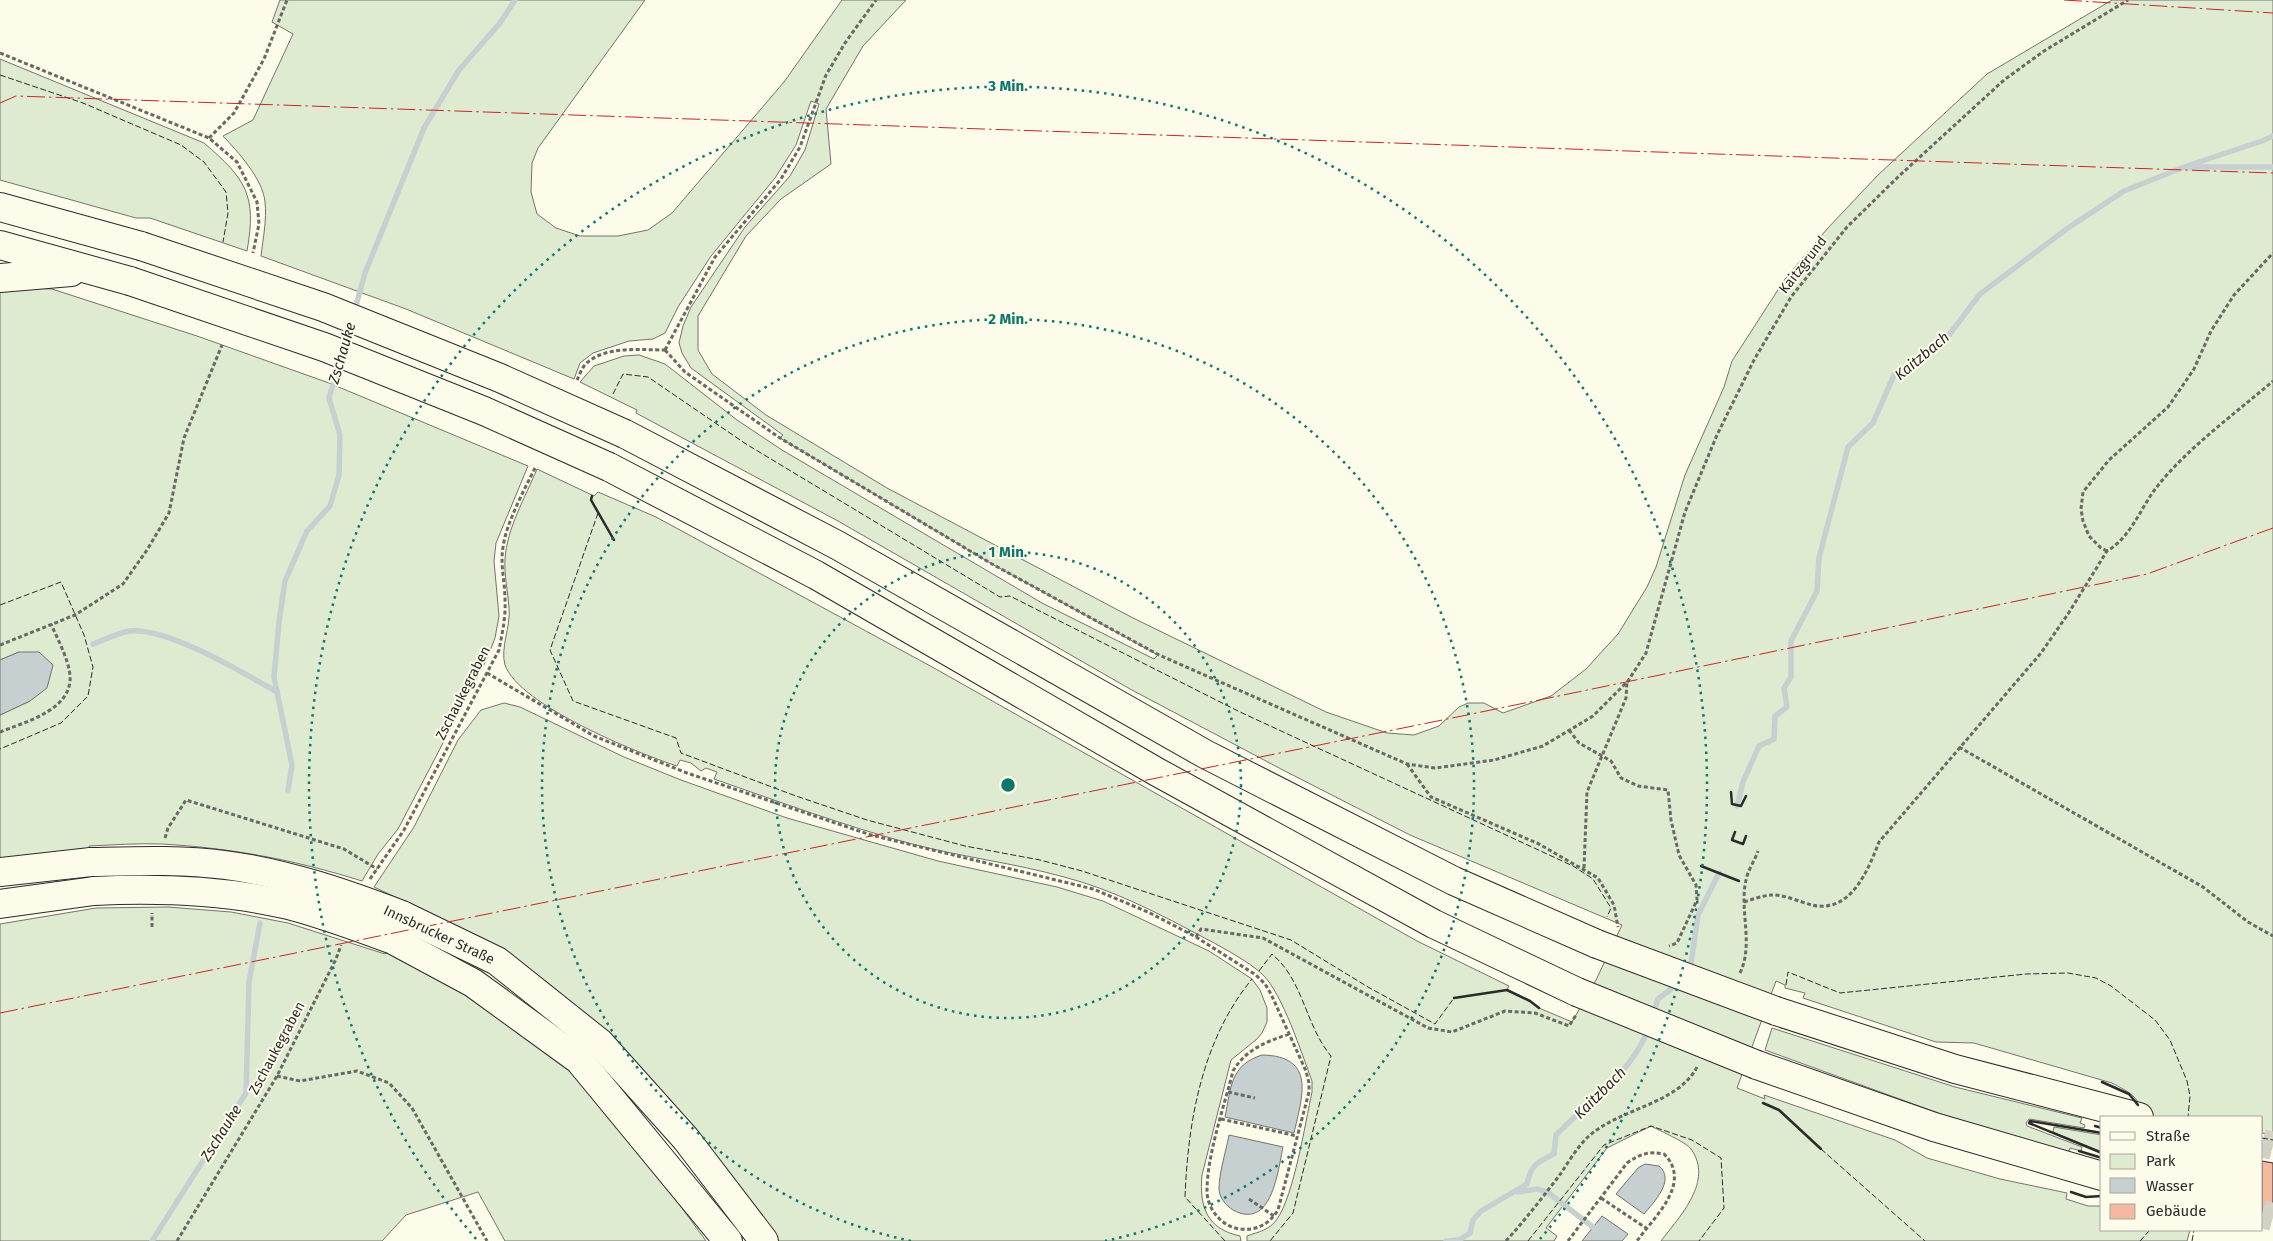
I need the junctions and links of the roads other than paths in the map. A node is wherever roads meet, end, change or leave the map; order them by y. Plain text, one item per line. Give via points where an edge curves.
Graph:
1 (0, 207) edge
2 (0, 245) edge
3 (91, 270) junction
4 (0, 278) edge
5 (0, 872) edge
6 (0, 904) edge
7 (397, 928) junction
8 (2136, 1116) edge
9 (2100, 1175) edge
10 (728, 1241) edge
11 (764, 1241) edge

1 - 8 main road, bridge via 141,246 322,308 500,378 625,434 837,545 1204,754 1454,881 1608,939 1776,1012 1955,1069
2 - 3 main road
3 - 4 main road
3 - 9 main road, bridge via 324,346 484,411 609,467 816,575 1156,772 1434,924 1577,992 1757,1065 1934,1127
5 - 7 main road, Innsbrucker Straße, bridge via 91,862 224,865 296,879 350,895
6 - 7 main road, Innsbrucker Straße, bridge via 94,891 149,889 205,893 286,905 340,921
7 - 10 main road, Innsbrucker Straße via 579,1060
7 - 11 main road, Innsbrucker Straße via 497,961 600,1043 686,1139

